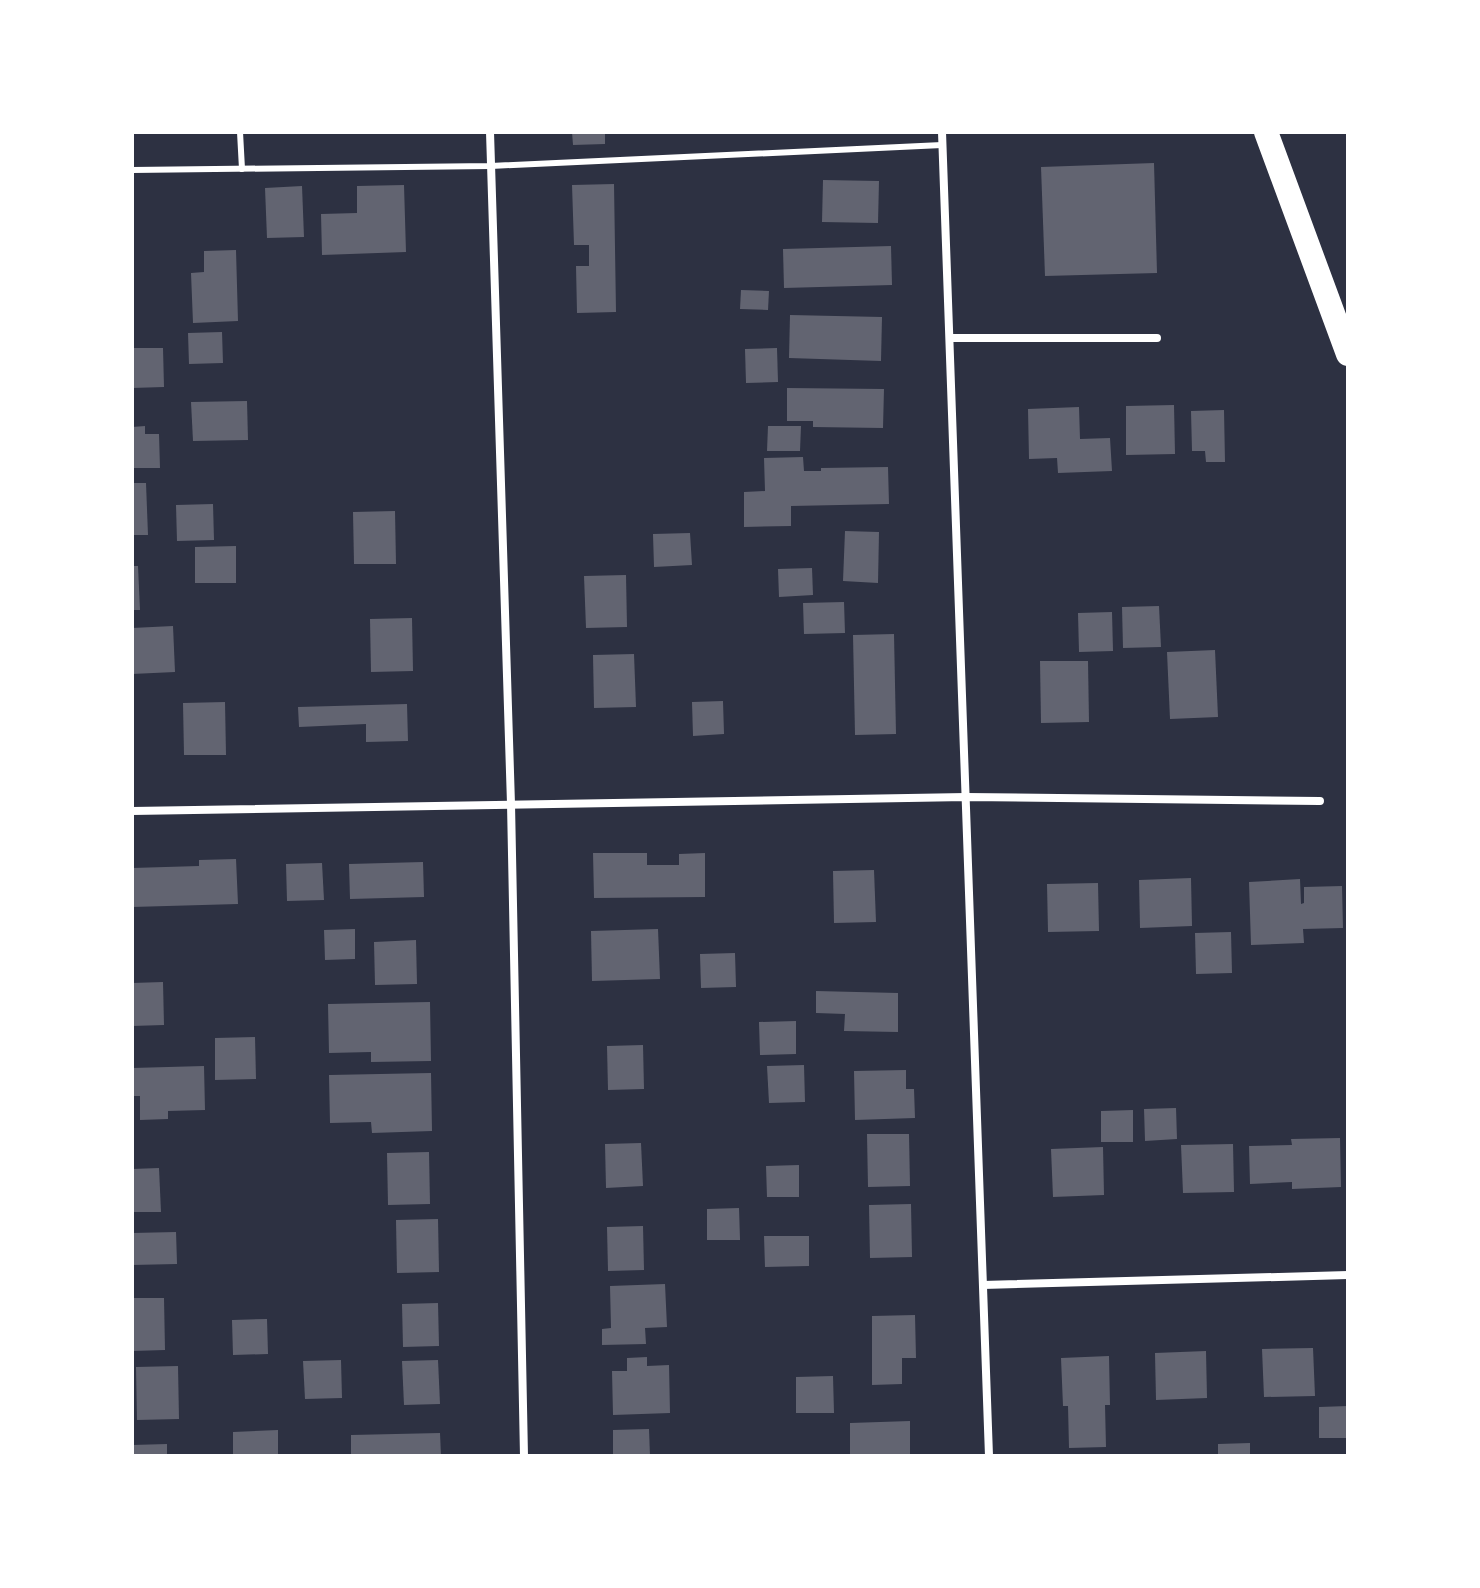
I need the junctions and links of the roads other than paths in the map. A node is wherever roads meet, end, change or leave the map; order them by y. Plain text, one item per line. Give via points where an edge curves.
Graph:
1 (240, 132) edge
2 (490, 132) edge
3 (942, 132) edge
4 (1266, 132) edge
5 (942, 145) junction
6 (491, 166) junction
7 (242, 169) junction
8 (132, 170) edge
9 (950, 338) junction
10 (1157, 338) dead end
11 (1348, 354) edge
12 (966, 797) junction
13 (1320, 801) dead end
14 (511, 804) junction
15 (132, 811) edge
16 (1348, 1275) edge
17 (983, 1285) junction
18 (524, 1456) edge
19 (989, 1456) edge

1 - 7 lane
2 - 6 street
3 - 5 street
4 - 11 highway
5 - 6 lane
5 - 9 street
6 - 7 lane
6 - 14 street
7 - 8 lane
9 - 10 street
9 - 12 street
12 - 13 street
12 - 14 street
12 - 17 street
14 - 15 street
14 - 18 street
16 - 17 street
17 - 19 street

